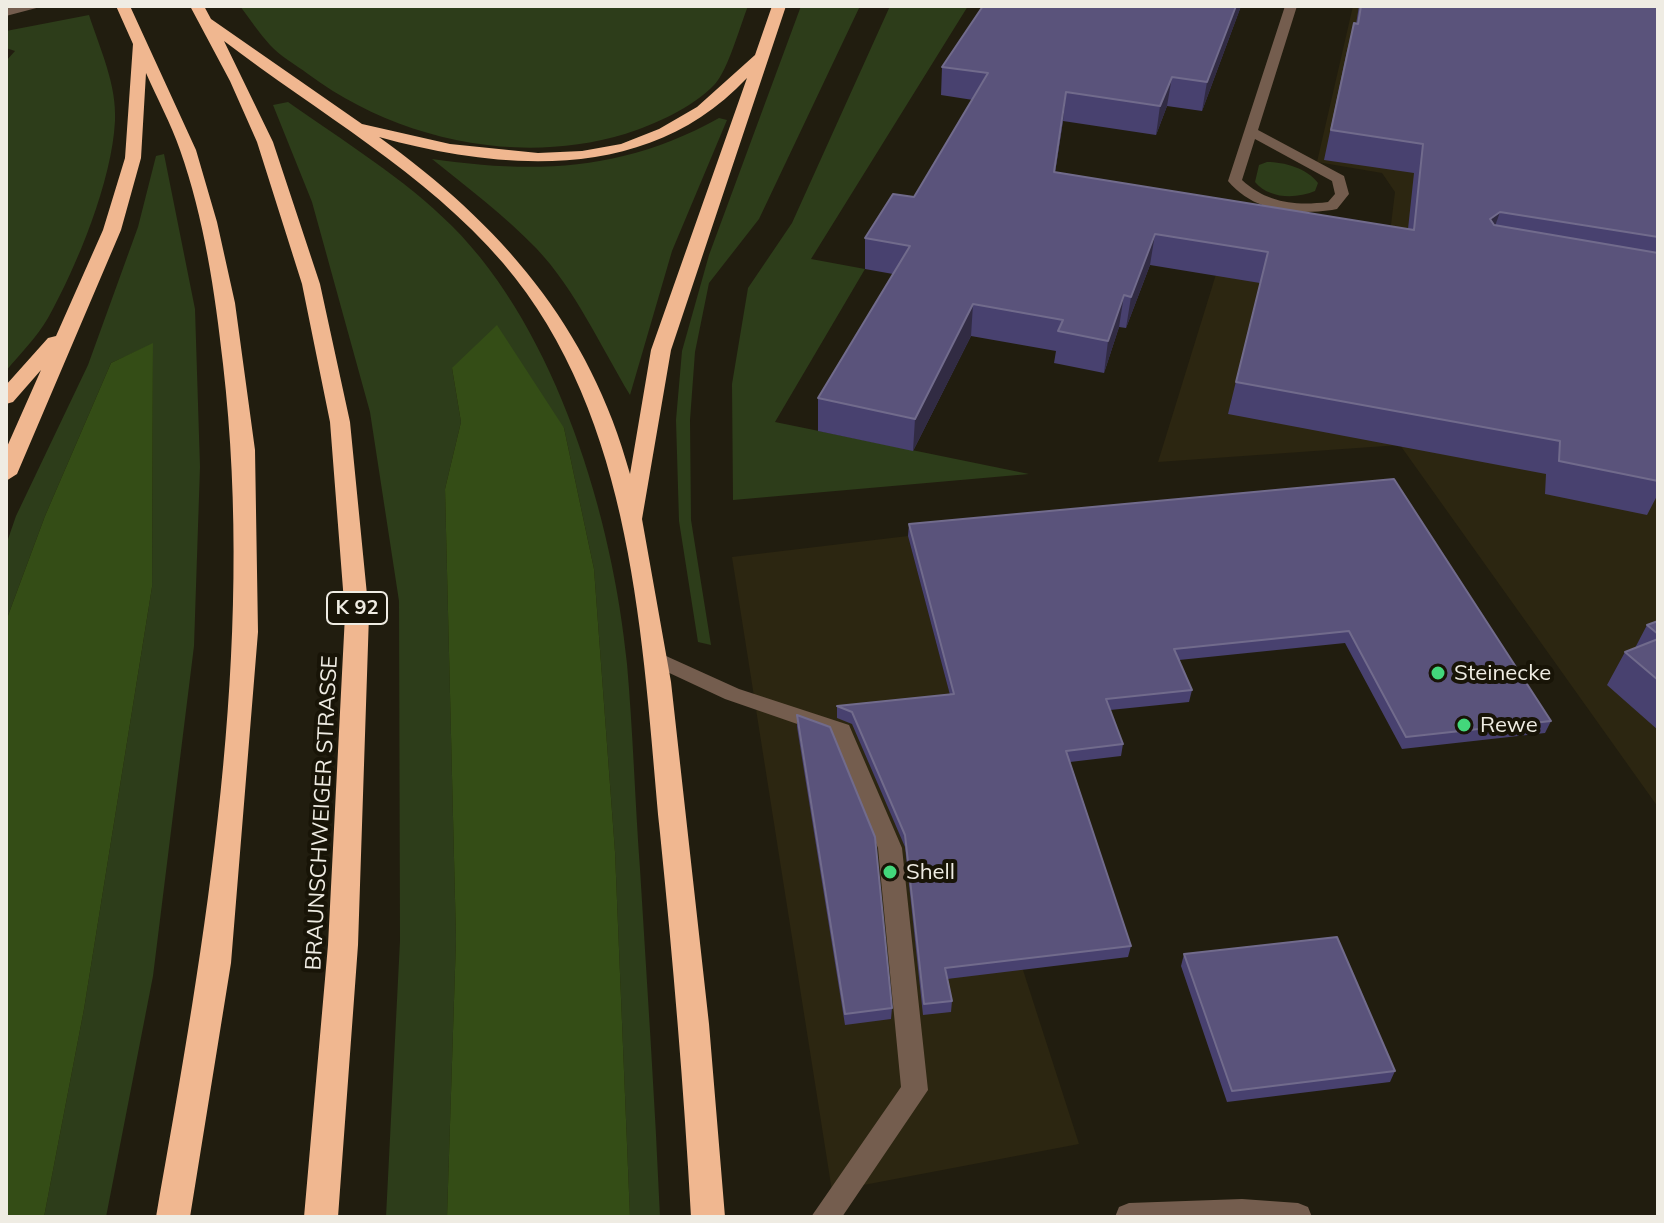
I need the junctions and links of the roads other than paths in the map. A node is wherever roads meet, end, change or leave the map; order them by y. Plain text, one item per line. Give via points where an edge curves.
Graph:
1 (38, 6) edge
2 (123, 6) edge
3 (779, 6) edge
4 (1291, 6) edge
5 (6, 12) edge
6 (202, 14) edge
7 (136, 28) junction
8 (763, 51) junction
9 (354, 124) junction
10 (1250, 131) junction
11 (74, 319) junction
12 (6, 398) edge
13 (6, 474) edge
14 (634, 517) junction
15 (655, 658) junction
16 (173, 1217) edge
17 (321, 1217) edge
18 (708, 1217) edge
19 (825, 1217) edge
20 (1129, 1217) edge
21 (1298, 1217) edge

1 - 5 street
2 - 7 highway
3 - 8 highway
4 - 10 street
6 - 9 highway via 273,73
6 - 17 highway, BRAUNSCHWEIGER STRASSE / K 92 via 265,142 311,284 340,422 357,615 343,945
7 - 11 highway via 139,92 133,158 112,230
7 - 16 highway via 188,150 208,222 226,303 244,450 246,632 219,932
8 - 9 highway via 702,111 662,133 606,151 555,158 491,157 443,150
8 - 14 highway via 661,350
9 - 14 highway via 468,217 547,309 587,384
10 - 10 street via 1339,179 1342,194 1332,206 1289,208 1247,195 1235,181
11 - 12 highway
11 - 13 highway
14 - 15 highway
15 - 18 highway via 700,1074
15 - 19 street via 732,694 841,731 890,848 915,1090
20 - 21 street

